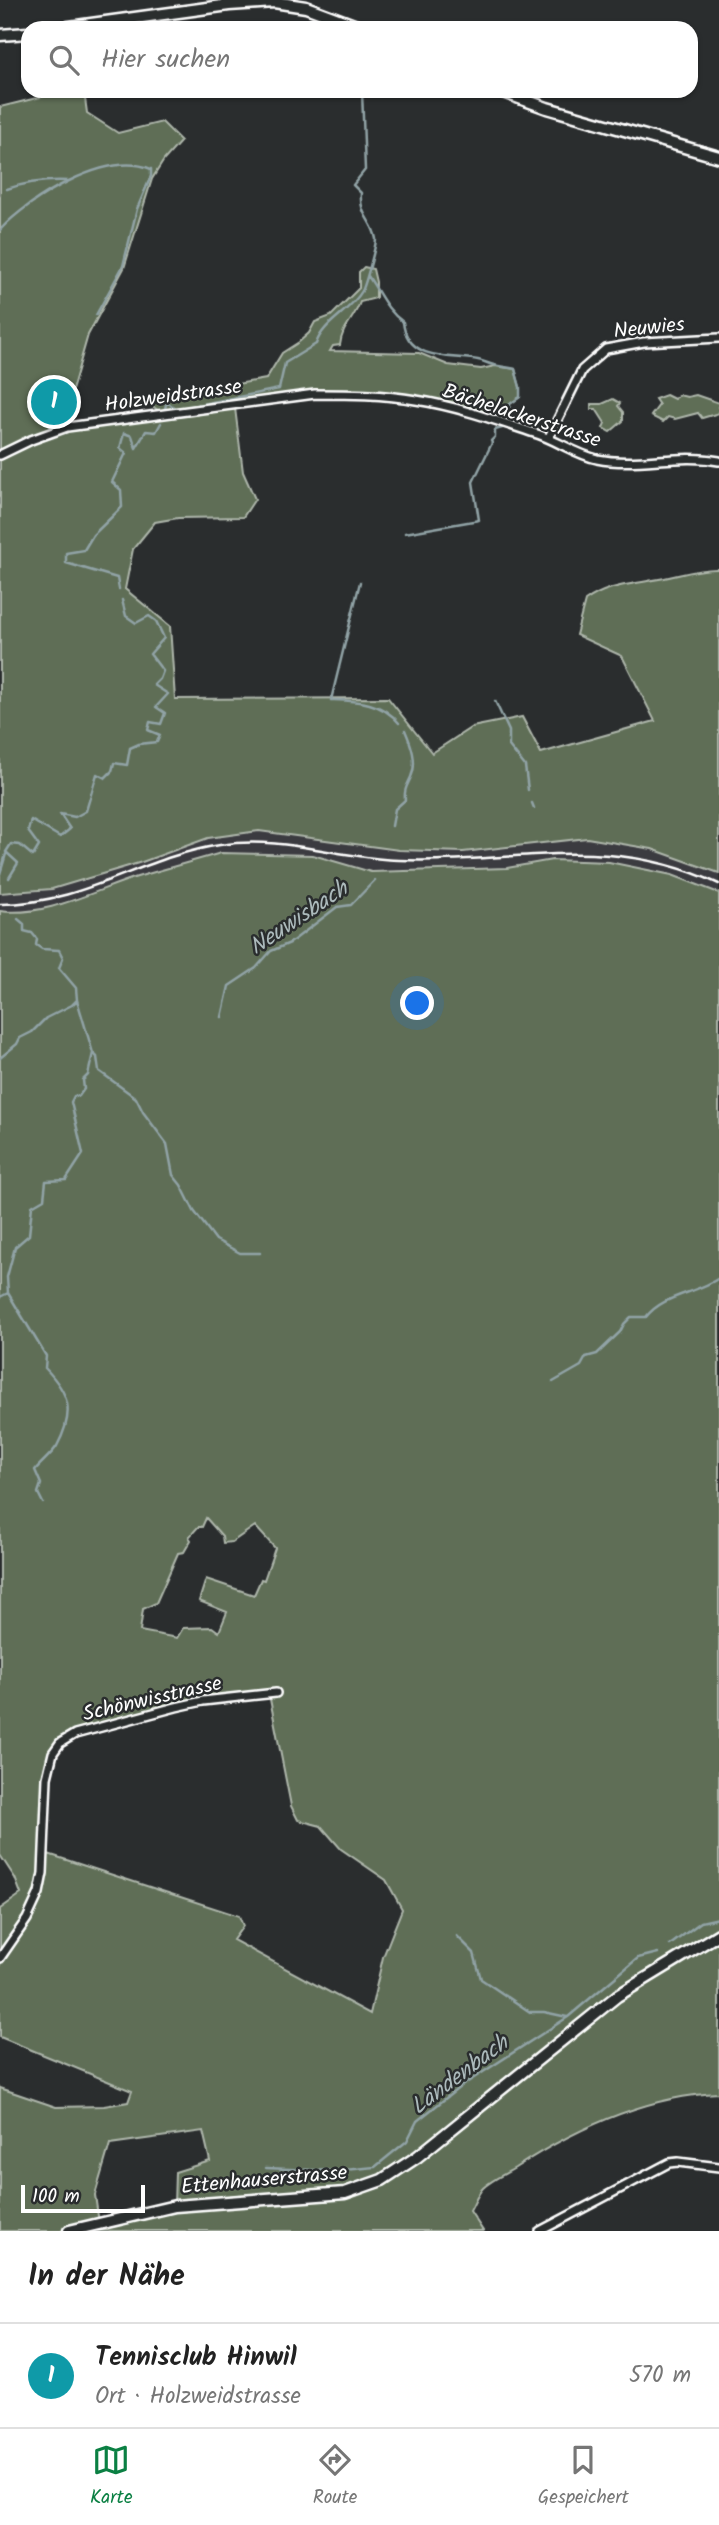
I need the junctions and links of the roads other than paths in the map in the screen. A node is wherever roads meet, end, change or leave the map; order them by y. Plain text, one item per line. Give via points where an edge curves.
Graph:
1 (274, 1) edge
2 (113, 21) edge
3 (345, 21) edge
4 (21, 34) edge
5 (0, 35) edge
6 (519, 98) edge
7 (719, 157) edge
8 (719, 338) edge
9 (315, 394) joint
10 (549, 437) junction
11 (0, 455) edge
12 (719, 461) edge
13 (276, 1693) dead end
14 (719, 1934) edge
15 (0, 1958) edge
16 (719, 2167) edge
17 (69, 2231) edge
18 (540, 2231) edge

1 - 2 street
1 - 3 street
4 - 5 street
6 - 7 street
8 - 10 street, Neuwies via 606,349 582,370
9 - 10 street, Bächelackerstrasse via 416,400
9 - 11 street, Holzweidstrasse via 67,427
10 - 12 street, Bächelackerstrasse via 611,461 690,457
13 - 15 street, Schönwisstrasse via 176,1707 75,1734 60,1743 47,1778 39,1893
14 - 17 street, Ettenhauserstrasse via 617,1996 383,2180 345,2193 175,2206
16 - 18 street via 669,2163

